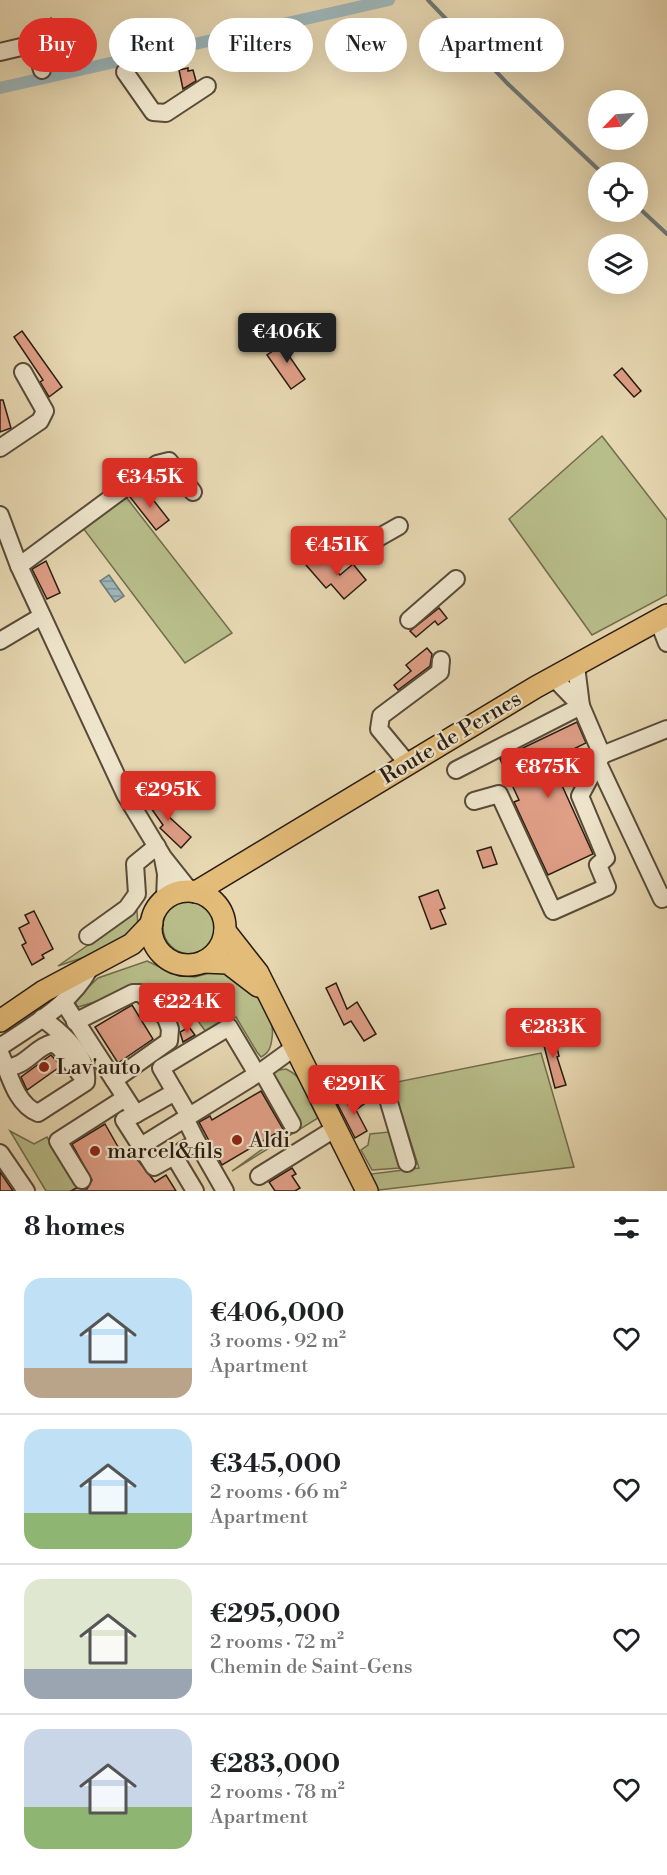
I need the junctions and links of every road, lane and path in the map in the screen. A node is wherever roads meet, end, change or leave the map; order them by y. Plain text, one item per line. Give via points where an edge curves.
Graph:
1 (18, 48) edge
2 (0, 52) edge
3 (125, 72) dead end
4 (207, 86) dead end
5 (23, 372) dead end
6 (0, 448) edge
7 (193, 492) dead end
8 (0, 514) edge
9 (399, 526) dead end
10 (348, 555) dead end
11 (19, 566) junction
12 (456, 579) dead end
13 (42, 616) junction
14 (662, 618) edge
15 (410, 620) dead end
16 (0, 641) edge
17 (667, 643) edge
18 (441, 660) dead end
19 (576, 666) junction
20 (554, 678) junction
21 (581, 706) junction
22 (667, 729) edge
23 (600, 759) junction
24 (408, 764) junction
25 (456, 770) dead end
26 (474, 801) dead end
27 (160, 852) junction
28 (238, 868) junction
29 (193, 891) junction
30 (667, 897) edge
31 (165, 899) junction
32 (220, 910) junction
33 (152, 923) junction
34 (225, 931) junction
35 (88, 936) dead end
36 (165, 957) junction
37 (203, 962) junction
38 (90, 968) junction
39 (269, 996) junction
40 (64, 1003) junction
41 (42, 1018) junction
42 (0, 1021) edge
43 (75, 1022) junction
44 (0, 1047) edge
45 (295, 1047) junction
46 (3, 1060) edge
47 (260, 1073) junction
48 (114, 1080) junction
49 (86, 1082) junction
50 (175, 1092) junction
51 (320, 1095) junction
52 (125, 1098) junction
53 (136, 1114) junction
54 (187, 1117) junction
55 (292, 1124) dead end
56 (336, 1128) junction
57 (197, 1142) junction
58 (141, 1146) junction
59 (0, 1153) edge
60 (174, 1156) junction
61 (407, 1163) dead end
62 (259, 1176) dead end
63 (82, 1180) dead end
64 (26, 1191) edge
65 (195, 1191) edge
66 (227, 1191) edge
67 (234, 1191) edge
68 (367, 1191) edge

1 - 2 street
3 - 4 street via 153,112 159,114
5 - 6 street via 45,411 40,420
7 - 11 street via 170,460 157,464
8 - 11 street
9 - 10 street
11 - 13 street
12 - 15 street
13 - 16 street
13 - 27 street via 108,760
14 - 17 street
14 - 19 main road, Route de Pernes
18 - 24 street via 440,672 381,716 378,723
19 - 20 main road, Route de Pernes
19 - 21 street
20 - 21 street
20 - 24 main road, Route de Pernes
21 - 23 street
21 - 25 street
22 - 23 street
23 - 26 street via 580,796 606,858 597,865 607,887 553,910 499,794
23 - 30 street via 662,898
24 - 28 main road, Route de Pernes
27 - 29 street
27 - 31 street via 166,874
27 - 35 street via 135,864 137,894 127,908
28 - 29 main road, Route de Pernes
28 - 32 main road
29 - 31 main road
29 - 32 main road via 210,898
31 - 33 main road
32 - 34 main road
33 - 36 main road via 155,945
33 - 38 main road via 132,945
34 - 37 main road via 216,953
34 - 39 main road via 250,960
36 - 37 main road via 183,965
36 - 38 main road via 132,957
37 - 39 main road via 236,967
38 - 40 street via 80,987
38 - 42 main road via 45,991
39 - 45 main road
40 - 41 street
40 - 43 street
41 - 44 street
41 - 49 street via 75,1048 85,1065
43 - 48 street
43 - 48 street via 133,993 145,995 166,1018 169,1041
45 - 47 street
45 - 51 main road
46 - 49 street via 16,1066 44,1044 52,1043
46 - 49 street via 19,1095 38,1113
47 - 50 street via 229,1027 161,1068
47 - 54 street
47 - 55 street
48 - 52 street
50 - 53 street
50 - 54 street
51 - 56 main road
51 - 61 street via 378,1085 385,1089
52 - 53 street
52 - 63 street via 58,1141
53 - 58 street via 124,1120
54 - 57 street
54 - 58 street
56 - 62 street
56 - 68 main road
57 - 60 street
57 - 66 street
58 - 60 street via 154,1167
59 - 64 street
60 - 65 street
66 - 67 street

